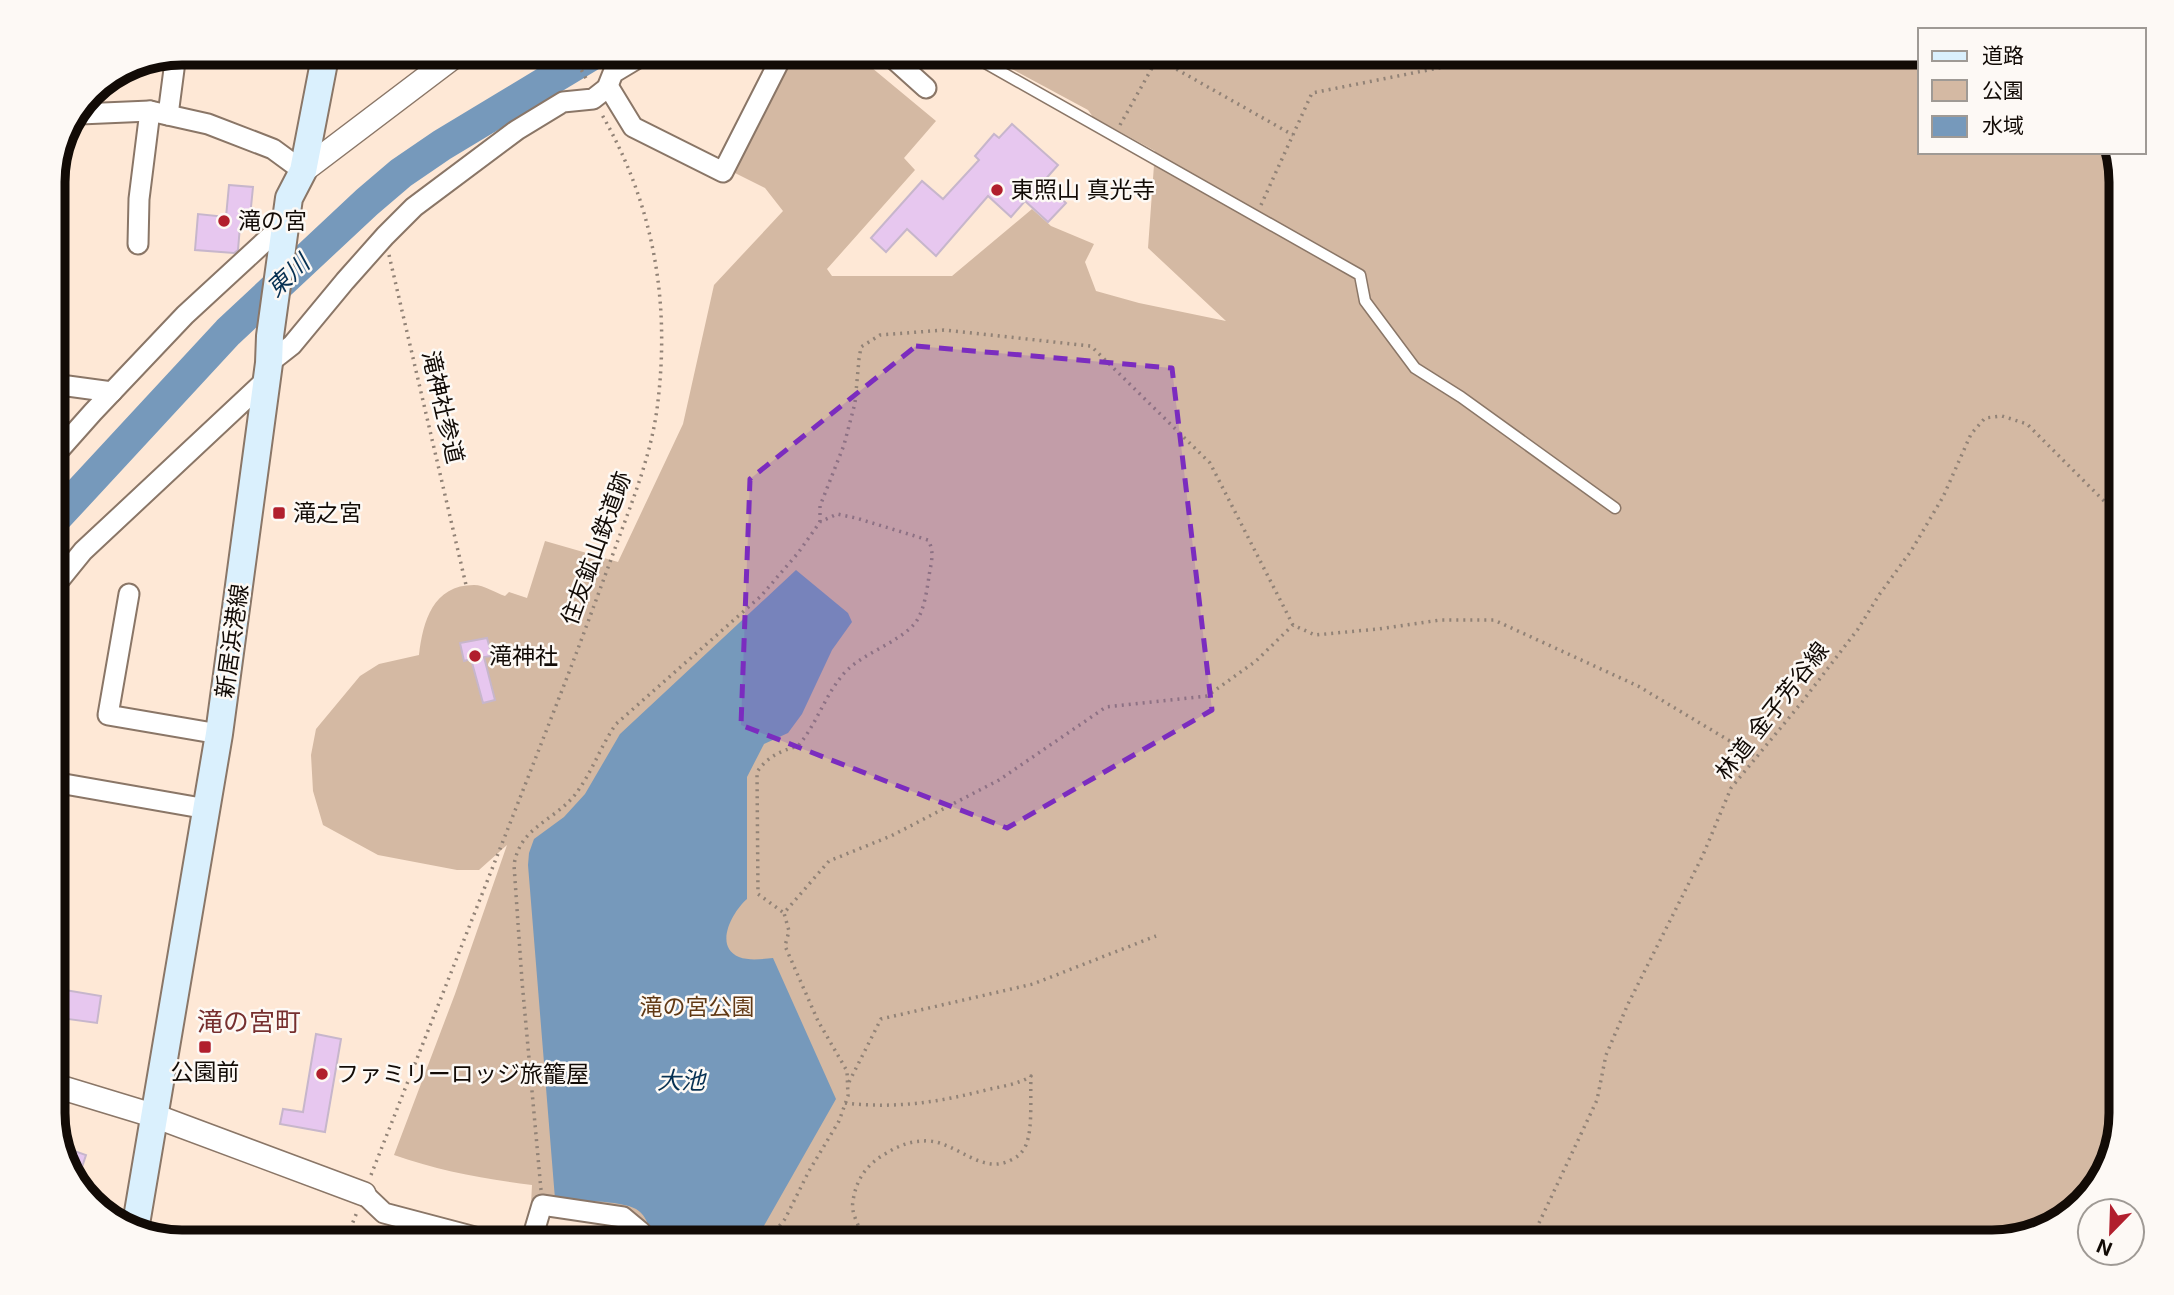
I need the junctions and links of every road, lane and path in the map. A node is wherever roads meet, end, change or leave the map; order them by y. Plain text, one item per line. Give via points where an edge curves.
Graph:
1 (323, 65) edge
2 (429, 65) edge
3 (580, 65) edge
4 (627, 65) edge
5 (777, 65) edge
6 (900, 65) edge
7 (989, 65) edge
8 (1153, 65) edge
9 (1169, 65) edge
10 (1453, 65) edge
11 (173, 66) edge
12 (926, 88) dead end
13 (597, 90) junction
14 (159, 113) junction
15 (87, 114) edge
16 (1293, 135) junction
17 (1114, 136) junction
18 (303, 171) junction
19 (1256, 216) junction
20 (284, 232) junction
21 (385, 236) junction
22 (138, 244) dead end
23 (268, 372) junction
24 (65, 385) edge
25 (112, 391) junction
26 (65, 444) edge
27 (2109, 506) edge
28 (1615, 508) dead end
29 (820, 522) junction
30 (65, 573) edge
31 (466, 585) dead end
32 (129, 594) dead end
33 (1293, 625) junction
34 (219, 734) junction
35 (1755, 756) junction
36 (65, 784) edge
37 (207, 809) junction
38 (784, 913) junction
39 (1156, 936) dead end
40 (848, 1084) junction
41 (65, 1089) edge
42 (845, 1104) junction
43 (155, 1116) junction
44 (364, 1194) junction
45 (542, 1205) junction
46 (137, 1221) edge
47 (350, 1230) edge
48 (448, 1230) edge
49 (535, 1230) edge
50 (639, 1230) edge
51 (776, 1230) edge
52 (861, 1230) edge
53 (1536, 1230) edge

1 - 18 main road, 新居浜港線
2 - 18 street
3 - 13 path, 住友鉱山鉄道跡
4 - 13 street
5 - 13 street via 723,172 633,127
6 - 12 street
7 - 17 lane
8 - 17 path
9 - 16 path
10 - 16 path via 1312,93
11 - 14 street
13 - 21 street via 563,102 517,130 414,207
13 - 44 path, 住友鉱山鉄道跡 via 643,204 657,268 663,328 651,449 588,624
14 - 15 street
14 - 18 street via 208,124 273,149
14 - 22 street via 139,199
16 - 19 path
17 - 19 lane
18 - 20 main road, 新居浜港線 via 289,198
19 - 28 lane via 1360,275 1365,300 1415,368
20 - 23 main road, 新居浜港線
20 - 25 street via 186,315
21 - 23 street
21 - 31 path, 滝神社参道
23 - 30 street
23 - 34 main road, 新居浜港線
24 - 25 street
25 - 26 street
27 - 35 path, 林道 金子芳谷線 via 2027,424 2002,416 1985,418 1970,434 1943,497 1911,551 1858,629
29 - 33 path via 820,506 855,403 862,347 880,335 944,330 1091,346 1210,463
29 - 38 path via 837,514 928,540 932,559 915,623 842,675 798,746 768,758 757,772 758,894
29 - 45 path via 761,596 616,724 575,794 527,835 516,854
32 - 34 street via 108,715
33 - 35 path via 1315,635 1440,620 1494,620 1638,686
33 - 38 path via 1256,662 1207,696 1106,707 999,780 891,836 829,860
34 - 37 main road, 新居浜港線
35 - 53 path, 林道 金子芳谷線 via 1731,788 1628,1004 1606,1055 1597,1100
36 - 37 street
37 - 43 main road, 新居浜港線
38 - 40 path via 789,931 785,946 818,1021 847,1071
39 - 40 path via 1033,984 881,1019
40 - 42 path
41 - 43 street
42 - 51 path
42 - 52 path via 948,1100 1031,1076 1028,1136 1019,1156 997,1166 933,1141 897,1146 869,1165 859,1181 852,1206
43 - 44 street
43 - 46 main road, 新居浜港線
44 - 47 path, 住友鉱山鉄道跡
44 - 48 street via 384,1213
45 - 49 street
45 - 50 street via 623,1217

